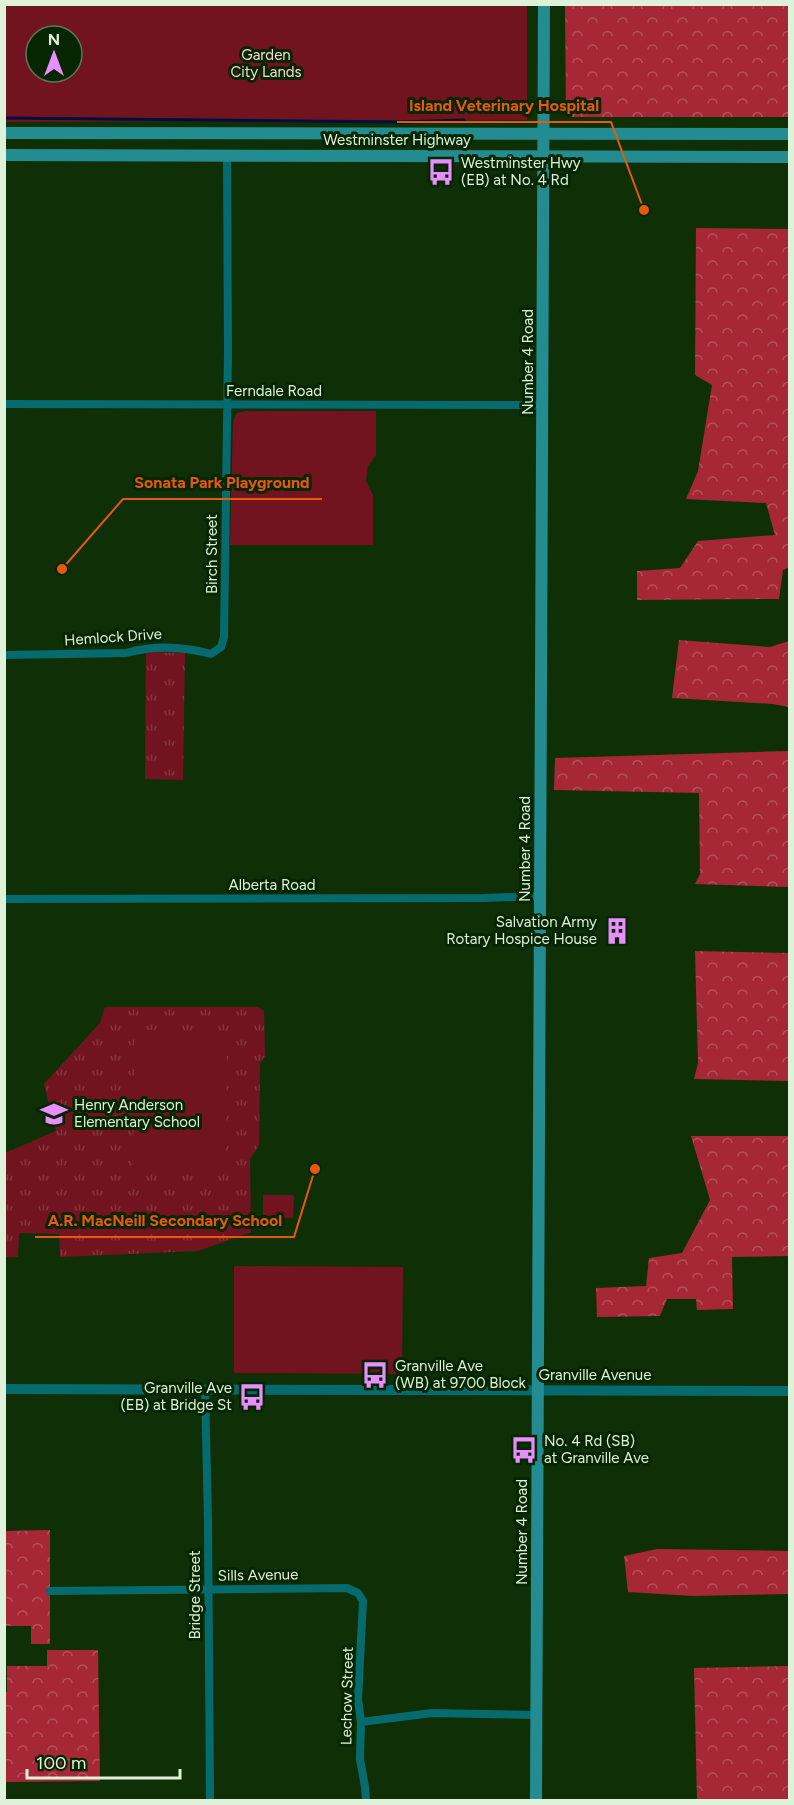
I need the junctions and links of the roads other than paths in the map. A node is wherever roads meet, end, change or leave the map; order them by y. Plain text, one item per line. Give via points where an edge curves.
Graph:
1 (544, 4) edge
2 (4, 133) edge
3 (544, 134) junction
4 (789, 134) edge
5 (4, 155) edge
6 (227, 155) junction
7 (544, 156) junction
8 (789, 157) edge
9 (4, 404) edge
10 (227, 404) junction
11 (543, 405) junction
12 (221, 647) joint
13 (4, 655) edge
14 (540, 896) junction
15 (4, 899) edge
16 (4, 1389) edge
17 (205, 1389) junction
18 (538, 1390) junction
19 (789, 1391) edge
20 (209, 1589) junction
21 (50, 1591) dead end
22 (358, 1593) joint
23 (536, 1715) junction
24 (361, 1722) junction
25 (210, 1800) edge
26 (366, 1800) edge
27 (536, 1800) edge

1 - 3 main road, Number 4 Road
2 - 3 main road, Westminster Highway
3 - 4 main road, Westminster Highway
3 - 7 main road, Number 4 Road
5 - 6 main road, Westminster Highway
6 - 7 main road, Westminster Highway
6 - 10 street, Birch Street
7 - 8 main road, Westminster Highway
7 - 11 main road, Number 4 Road
9 - 10 street, Ferndale Road
10 - 11 street, Ferndale Road
10 - 12 street, Birch Street via 226,588
11 - 14 main road, Number 4 Road
12 - 13 street, Hemlock Drive via 211,654 186,647 166,647 126,653
14 - 15 street, Alberta Road
14 - 18 main road, Number 4 Road
16 - 17 street, Granville Avenue
17 - 18 street, Granville Avenue
17 - 20 street, Bridge Street
18 - 19 street, Granville Avenue
18 - 23 main road, Number 4 Road
20 - 21 street, Sills Avenue
20 - 22 street, Sills Avenue via 347,1588
20 - 25 street, Bridge Street
22 - 24 street, Lechow Street via 363,1601 358,1699
23 - 24 street via 432,1713
23 - 27 main road, Number 4 Road
24 - 26 street, Lechow Street via 360,1759

